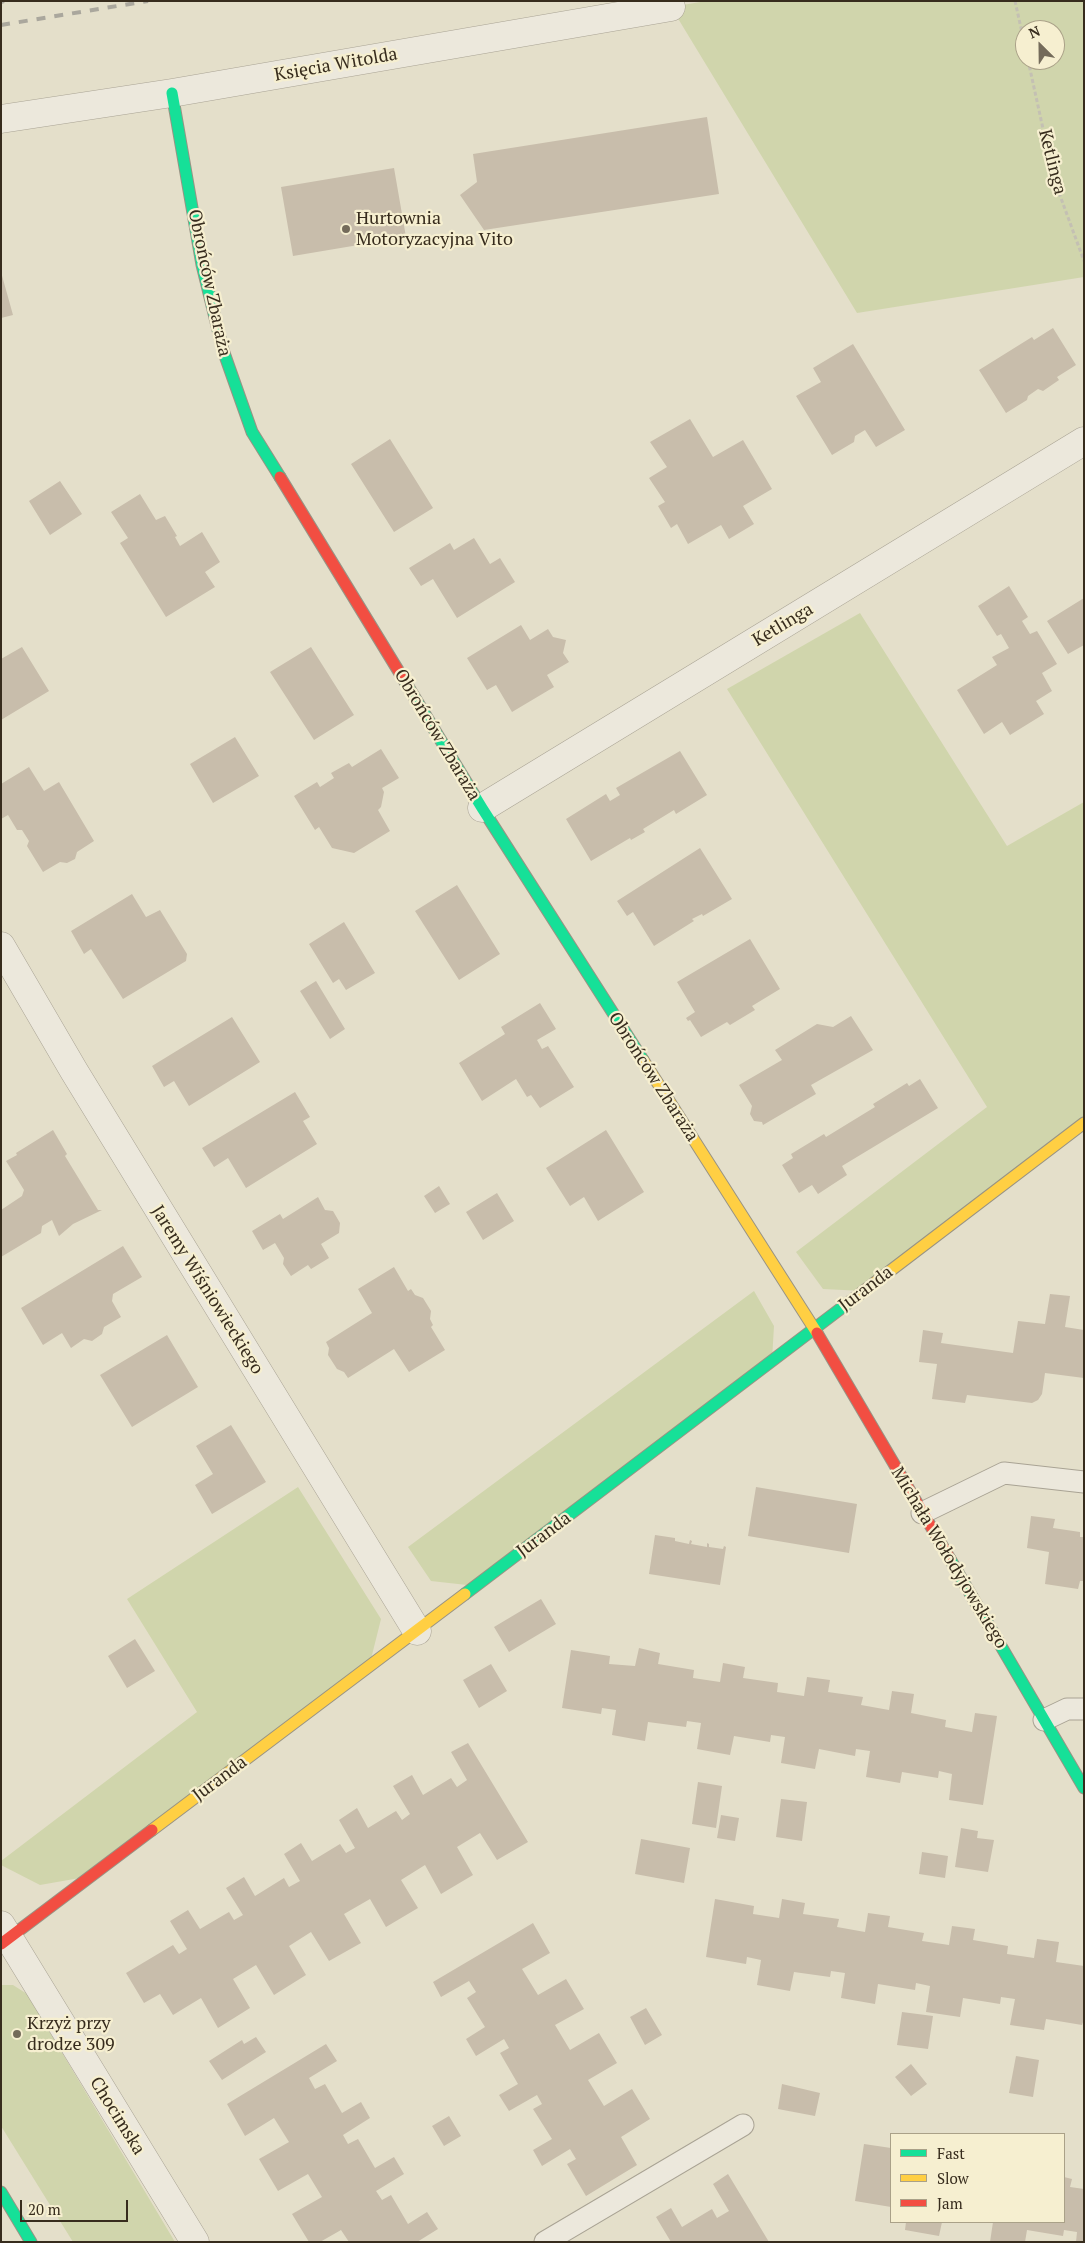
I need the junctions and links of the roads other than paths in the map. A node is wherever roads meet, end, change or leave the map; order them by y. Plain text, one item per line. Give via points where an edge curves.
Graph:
1 (670, 8) dead end
2 (172, 93) junction
3 (1, 119) edge
4 (1084, 441) edge
5 (482, 808) junction
6 (1, 946) edge
7 (1084, 1123) edge
8 (814, 1329) junction
9 (1084, 1482) edge
10 (922, 1513) junction
11 (417, 1631) junction
12 (1084, 1709) edge
13 (1044, 1720) junction
14 (1084, 1788) edge
15 (4, 1935) edge
16 (743, 2125) dead end
17 (1, 2192) edge
18 (31, 2242) edge
19 (196, 2242) edge
20 (545, 2242) edge

1 - 2 street, Księcia Witolda
2 - 3 street, Księcia Witolda
2 - 5 street, Obrońców Zbaraża via 210,306 225,362 252,432
4 - 5 street, Ketlinga
5 - 8 street, Obrońców Zbaraża
6 - 11 street, Jaremy Wiśniowieckiego
7 - 8 street, Juranda
8 - 10 street, Michała Wołodyjowskiego
8 - 11 street, Juranda
9 - 10 lane via 1004,1473
10 - 13 street, Michała Wołodyjowskiego
11 - 15 street, Juranda
12 - 13 lane via 1067,1709
13 - 14 street, Michała Wołodyjowskiego
15 - 19 street, Chocimska
16 - 20 lane
17 - 18 street

